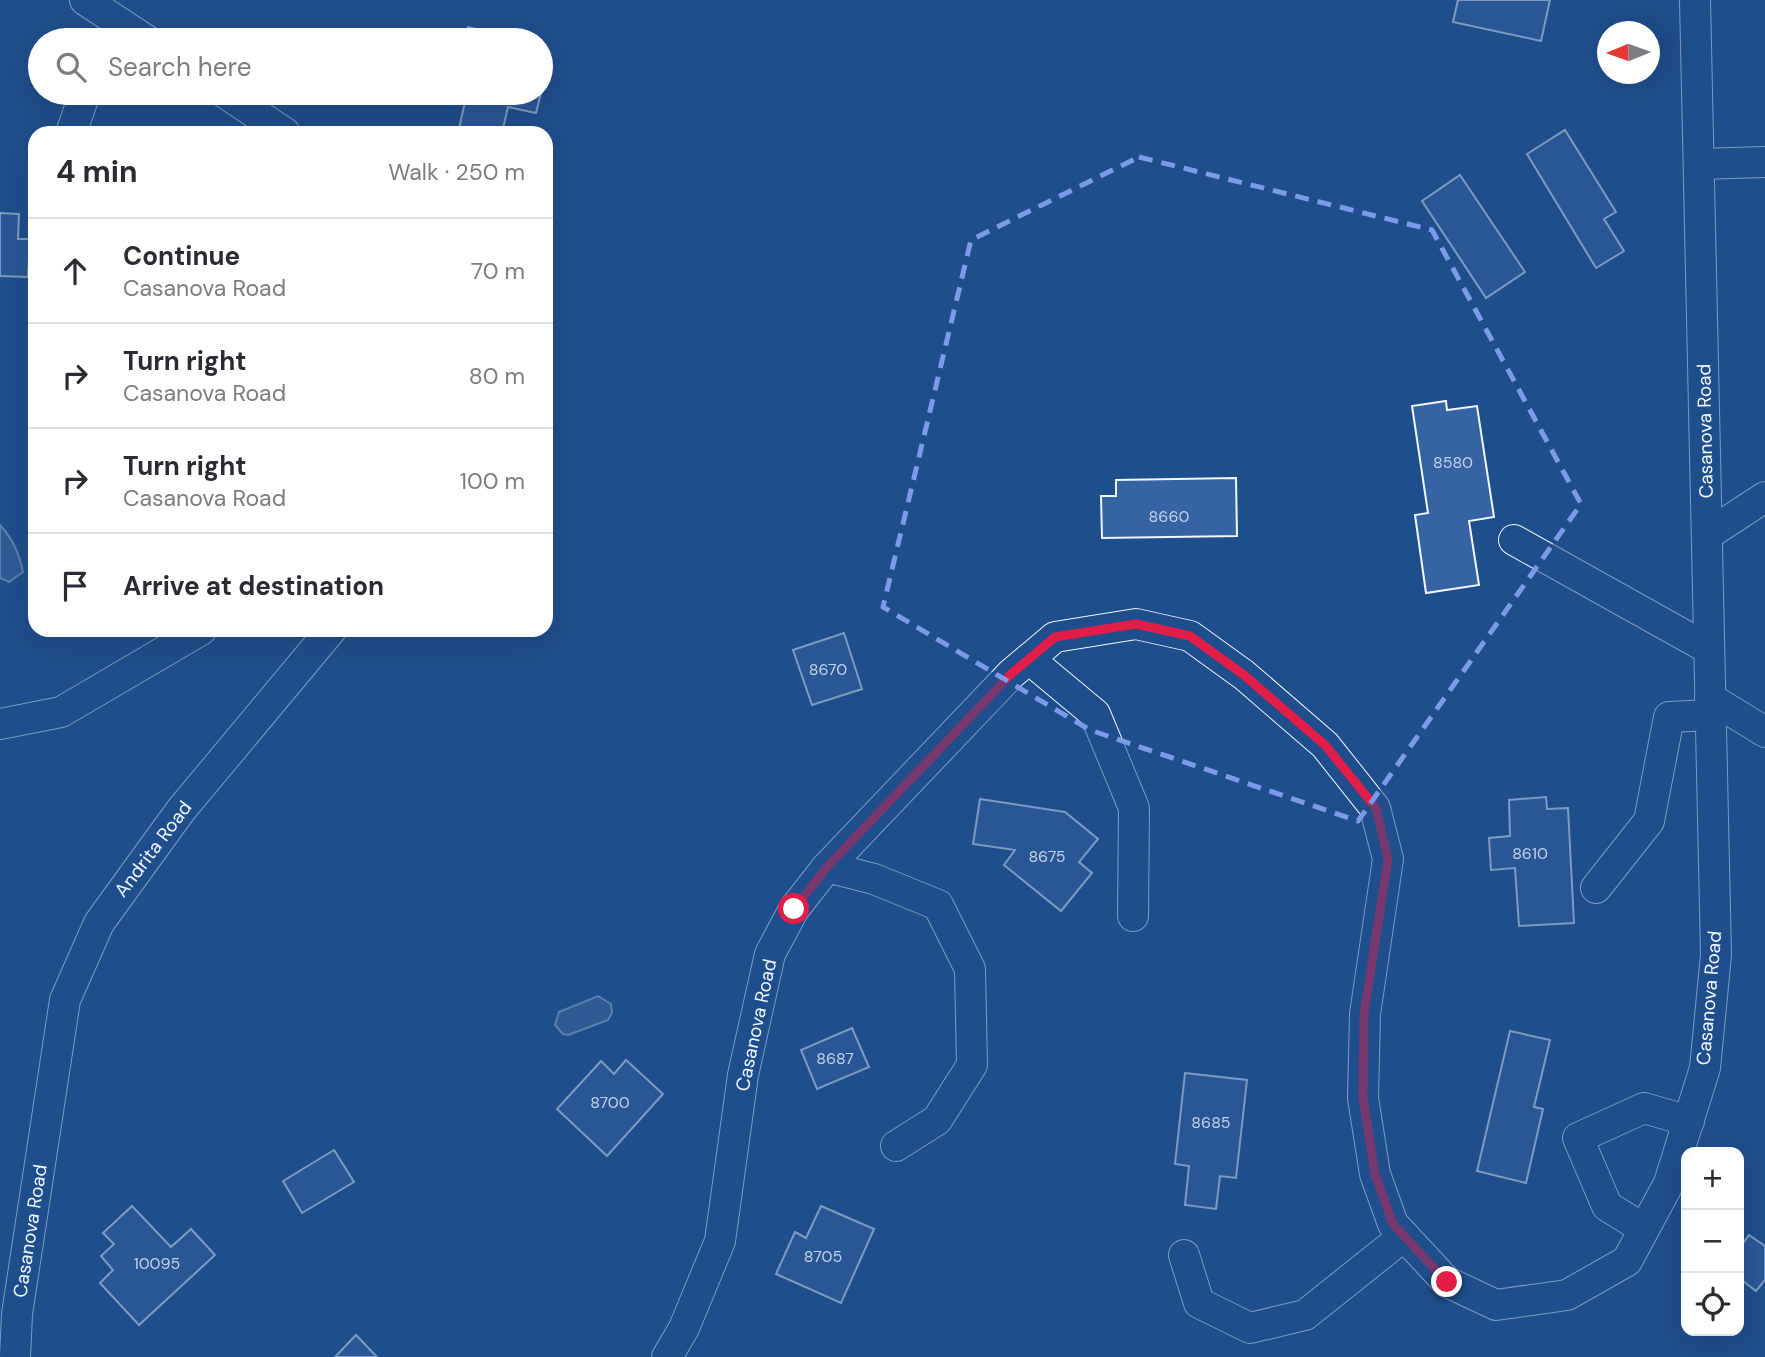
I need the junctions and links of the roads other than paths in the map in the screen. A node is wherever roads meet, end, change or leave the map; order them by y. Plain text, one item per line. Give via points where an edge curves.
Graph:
1 (85, 0) edge
2 (1695, 0) edge
3 (106, 28) edge
4 (81, 105) edge
5 (243, 105) edge
6 (73, 126) edge
7 (274, 126) edge
8 (1765, 162) edge
9 (1699, 164) junction
10 (1765, 497) edge
11 (1707, 535) junction
12 (1514, 540) dead end
13 (189, 637) edge
14 (325, 637) edge
15 (1709, 649) junction
16 (1029, 659) junction
17 (1710, 706) junction
18 (0, 724) edge
19 (1765, 732) edge
20 (827, 867) junction
21 (1597, 888) dead end
22 (1133, 916) dead end
23 (49, 1105) joint
24 (1689, 1121) junction
25 (896, 1146) dead end
26 (1644, 1229) junction
27 (1404, 1237) junction
28 (1184, 1255) dead end
29 (8, 1314) edge
30 (15, 1357) edge
31 (667, 1357) edge

1 - 3 street
2 - 9 street, Casanova Road
4 - 6 street
5 - 7 street
8 - 9 street
9 - 11 street, Casanova Road
10 - 11 street
11 - 15 street, Casanova Road
12 - 15 street
13 - 18 street via 61,712
14 - 23 street, Andrita Road via 181,810 99,923 65,999
15 - 17 street, Casanova Road
16 - 20 street, Casanova Road
16 - 22 street via 1095,714 1134,808
16 - 27 street, Casanova Road via 1055,637 1136,624 1190,636 1244,675 1325,745 1376,808 1388,859 1364,1014 1363,1098 1375,1174 1393,1224
17 - 19 street
17 - 21 street via 1669,717 1649,821
17 - 24 street, Casanova Road via 1716,955 1705,1068
20 - 25 street via 874,879 939,905 970,969 972,1065 937,1120
20 - 31 street, Casanova Road via 794,909 770,954 743,1075 720,1241
23 - 29 street, Casanova Road
24 - 26 street, Casanova Road via 1670,1183
24 - 26 street via 1644,1108 1578,1138 1607,1206
26 - 27 street, Casanova Road via 1626,1261 1567,1295 1496,1305 1447,1282
27 - 28 street via 1305,1315 1250,1328 1199,1303
29 - 30 street, Casanova Road

